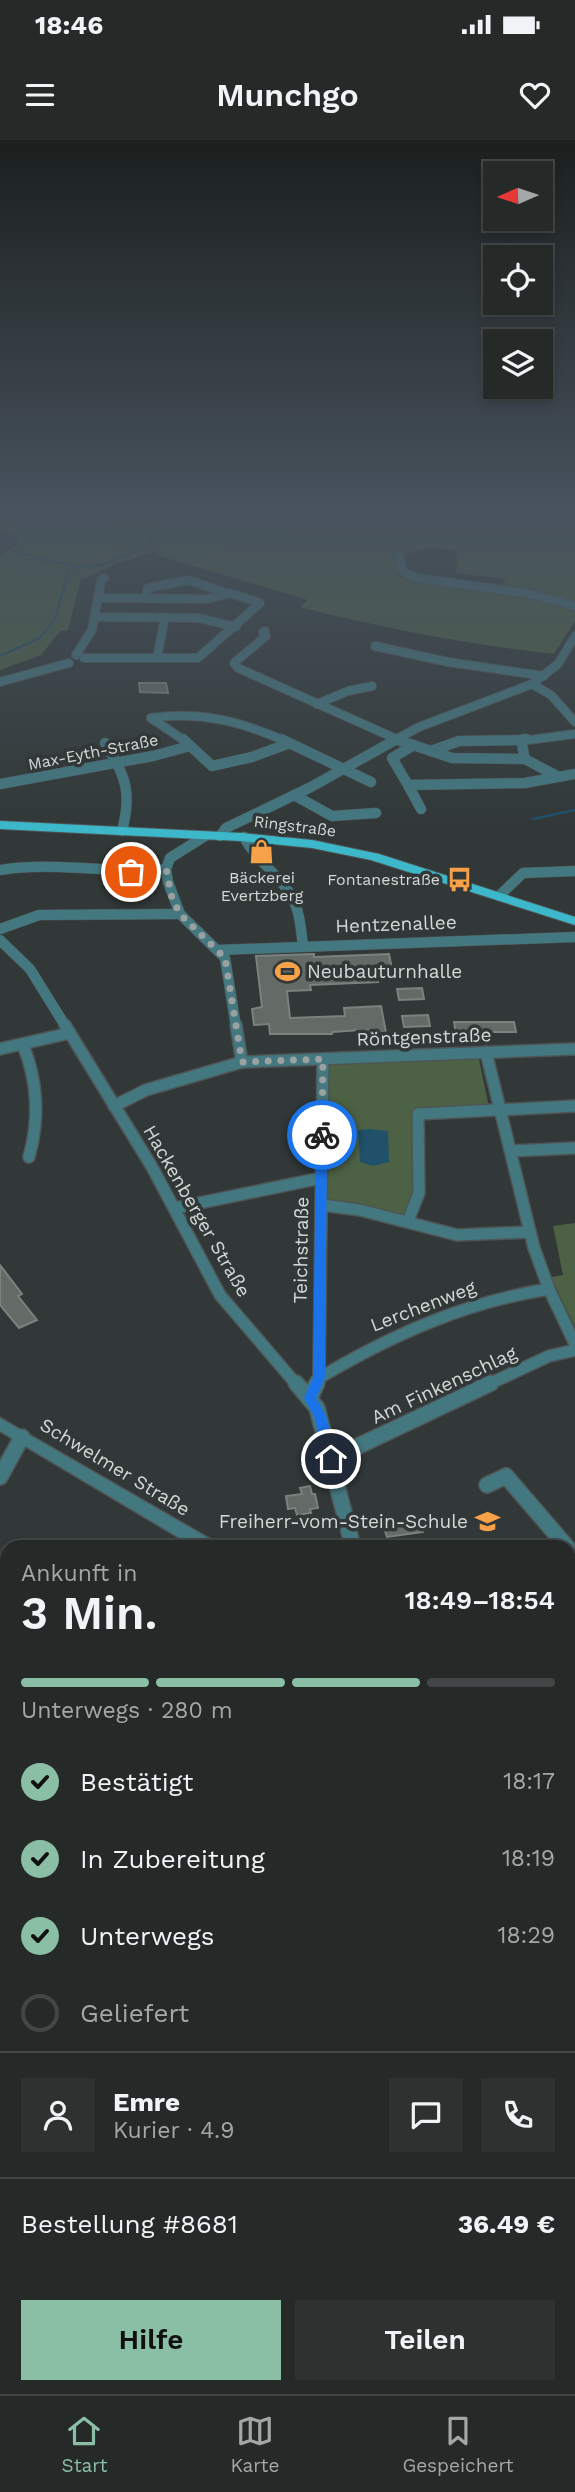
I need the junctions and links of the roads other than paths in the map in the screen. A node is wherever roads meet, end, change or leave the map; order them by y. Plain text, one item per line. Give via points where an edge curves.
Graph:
1 (96, 617) edge
2 (165, 617) edge
3 (169, 617) edge
4 (246, 617) edge
5 (236, 627) junction
6 (265, 631) dead end
7 (574, 639) edge
8 (376, 646) dead end
9 (80, 656) junction
10 (157, 658) junction
11 (69, 663) joint
12 (49, 669) joint
13 (544, 676) junction
14 (0, 682) edge
15 (532, 684) junction
16 (372, 686) dead end
17 (317, 704) junction
18 (575, 722) edge
19 (575, 734) edge
20 (394, 739) junction
21 (521, 740) junction
22 (105, 743) dead end
23 (287, 744) junction
24 (414, 745) junction
25 (190, 746) junction
26 (431, 751) junction
27 (526, 759) junction
28 (117, 763) junction
29 (341, 770) junction
30 (575, 774) edge
31 (557, 776) junction
32 (371, 782) dead end
33 (0, 785) edge
34 (408, 785) junction
35 (294, 795) junction
36 (421, 809) dead end
37 (376, 813) dead end
38 (239, 822) junction
39 (0, 825) edge
40 (122, 831) junction
41 (205, 836) junction
42 (220, 836) junction
43 (242, 837) junction
44 (166, 869) junction
45 (0, 870) edge
46 (575, 871) edge
47 (499, 896) junction
48 (180, 914) junction
49 (575, 921) edge
50 (0, 929) edge
51 (0, 940) edge
52 (574, 940) edge
53 (303, 946) junction
54 (218, 950) junction
55 (70, 1033) junction
56 (23, 1045) junction
57 (0, 1049) edge
58 (575, 1049) edge
59 (486, 1052) junction
60 (323, 1059) junction
61 (242, 1062) junction
62 (114, 1106) junction
63 (575, 1106) edge
64 (501, 1109) junction
65 (575, 1148) edge
66 (511, 1151) junction
67 (29, 1157) dead end
68 (321, 1178) junction
69 (321, 1205) junction
70 (175, 1209) junction
71 (408, 1222) junction
72 (530, 1232) junction
73 (549, 1289) junction
74 (575, 1344) edge
75 (575, 1350) edge
76 (319, 1378) junction
77 (310, 1398) junction
78 (0, 1424) edge
79 (22, 1437) junction
80 (331, 1459) junction
81 (0, 1477) edge
82 (487, 1485) dead end
83 (197, 1540) edge
84 (351, 1540) edge
85 (561, 1540) edge

1 - 9 street
2 - 10 street
3 - 5 street
4 - 5 street
5 - 10 street via 198,658
6 - 17 street via 266,636 236,667
7 - 13 street
8 - 13 street
9 - 10 street
9 - 11 street via 67,657
11 - 12 street
12 - 14 street
13 - 15 street
15 - 18 street via 551,695
15 - 20 street
16 - 17 street
17 - 20 street
19 - 21 street
20 - 24 street
20 - 29 street
21 - 26 street via 459,741
21 - 27 street
22 - 28 street
23 - 25 street via 212,766
23 - 25 street via 218,716 151,718
23 - 29 street
24 - 26 street
24 - 34 street via 392,758
25 - 28 street, Max-Eyth-Straße
26 - 27 street via 460,759
27 - 31 street
28 - 33 street, Max-Eyth-Straße
28 - 40 street via 129,794
29 - 32 street
29 - 35 street
30 - 31 street
31 - 34 street via 525,783
34 - 36 street
35 - 37 street via 332,816
35 - 38 street
38 - 42 street
38 - 43 street
39 - 40 main road, Ringstraße
40 - 41 main road, Ringstraße
41 - 42 main road, Ringstraße
41 - 44 street via 174,854
42 - 43 main road, Ringstraße
43 - 47 main road, Ringstraße via 341,848
43 - 53 street via 254,858 292,898
44 - 45 street
44 - 48 street
46 - 47 street via 523,873
47 - 49 main road, Ringstraße
48 - 50 street via 39,915
48 - 54 street
51 - 55 street, Hackenberger Straße via 30,969
52 - 53 street, Hentzenallee
53 - 54 street, Hentzenallee
54 - 61 street via 225,958
55 - 56 street
55 - 62 street, Hackenberger Straße
56 - 57 street
56 - 67 street via 36,1096
58 - 59 street, Röntgenstraße
59 - 60 street, Röntgenstraße
59 - 64 street
60 - 61 street, Röntgenstraße
60 - 68 street, Teichstraße
61 - 62 street, Röntgenstraße via 146,1090
62 - 70 street, Hackenberger Straße
63 - 64 street
64 - 66 street
64 - 71 street via 417,1115 419,1193
65 - 66 street
66 - 72 street
68 - 69 street, Teichstraße
68 - 70 street
69 - 71 street
69 - 76 street, Teichstraße
70 - 77 street, Hackenberger Straße via 220,1296
71 - 72 street via 457,1235
72 - 73 street
73 - 74 street
73 - 76 street, Lerchenweg via 514,1293 437,1319 383,1341
75 - 80 street, Am Finkenschlag via 549,1356
76 - 77 street, Teichstraße
77 - 80 street, Hackenberger Straße via 320,1416
78 - 79 street, Schwelmer Straße
79 - 81 street
79 - 83 street, Schwelmer Straße
80 - 84 street, Hackenberger Straße
82 - 85 street via 506,1476

